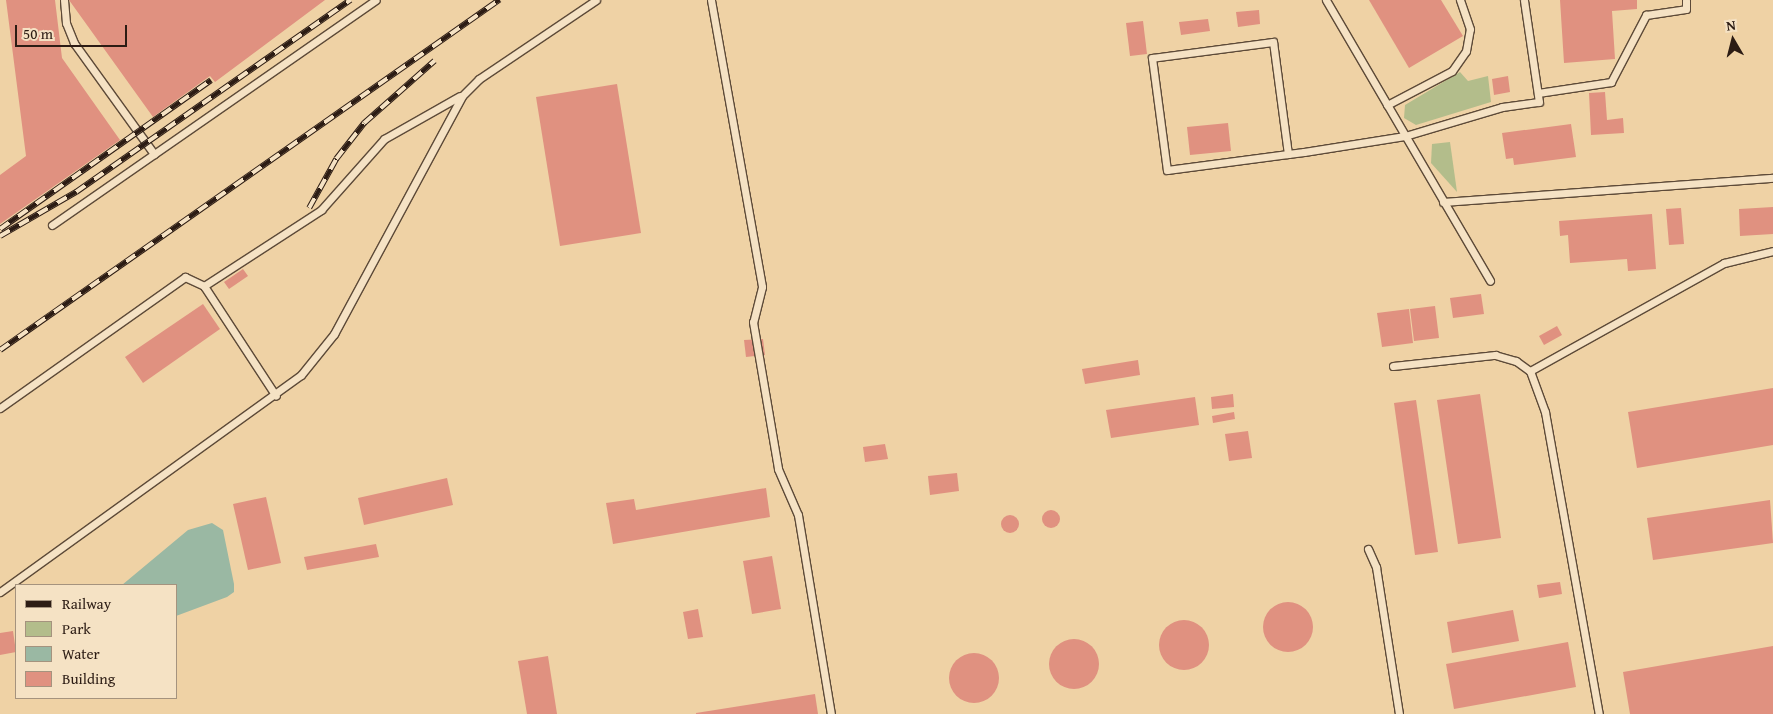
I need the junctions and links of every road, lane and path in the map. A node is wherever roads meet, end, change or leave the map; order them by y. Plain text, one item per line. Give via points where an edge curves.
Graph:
1 (64, 0) edge
2 (376, 0) edge
3 (596, 0) edge
4 (711, 0) edge
5 (1326, 0) edge
6 (1460, 0) edge
7 (1524, 0) edge
8 (1686, 0) edge
9 (1538, 92) junction
10 (462, 96) junction
11 (1387, 105) junction
12 (1405, 136) junction
13 (154, 154) junction
14 (1288, 154) junction
15 (1773, 178) edge
16 (1443, 202) junction
17 (52, 226) dead end
18 (1773, 251) edge
19 (1490, 281) dead end
20 (204, 286) junction
21 (1394, 366) dead end
22 (1530, 370) junction
23 (276, 396) junction
24 (0, 408) edge
25 (1368, 549) dead end
26 (0, 592) edge
27 (831, 714) edge
28 (1399, 714) edge
29 (1598, 714) edge

1 - 13 lane via 66,23 74,43
2 - 13 lane
3 - 10 lane via 479,79
4 - 27 lane via 762,287 753,322 778,470 798,515
5 - 11 lane
6 - 11 lane via 1470,29 1461,58 1452,71
7 - 9 lane
8 - 9 lane via 1686,9 1646,15 1611,82
9 - 12 lane via 1539,102 1502,107
10 - 20 lane via 384,139 320,210
10 - 23 lane via 334,334 312,363
11 - 12 lane
12 - 14 lane
12 - 16 lane
13 - 17 lane
14 - 14 lane via 1167,170 1152,58 1273,42
15 - 16 lane
16 - 19 lane
18 - 22 lane via 1724,263
20 - 23 lane
20 - 24 lane via 185,277
21 - 22 lane via 1494,355 1516,361
22 - 29 lane via 1545,412
23 - 26 lane
25 - 28 lane via 1376,568

